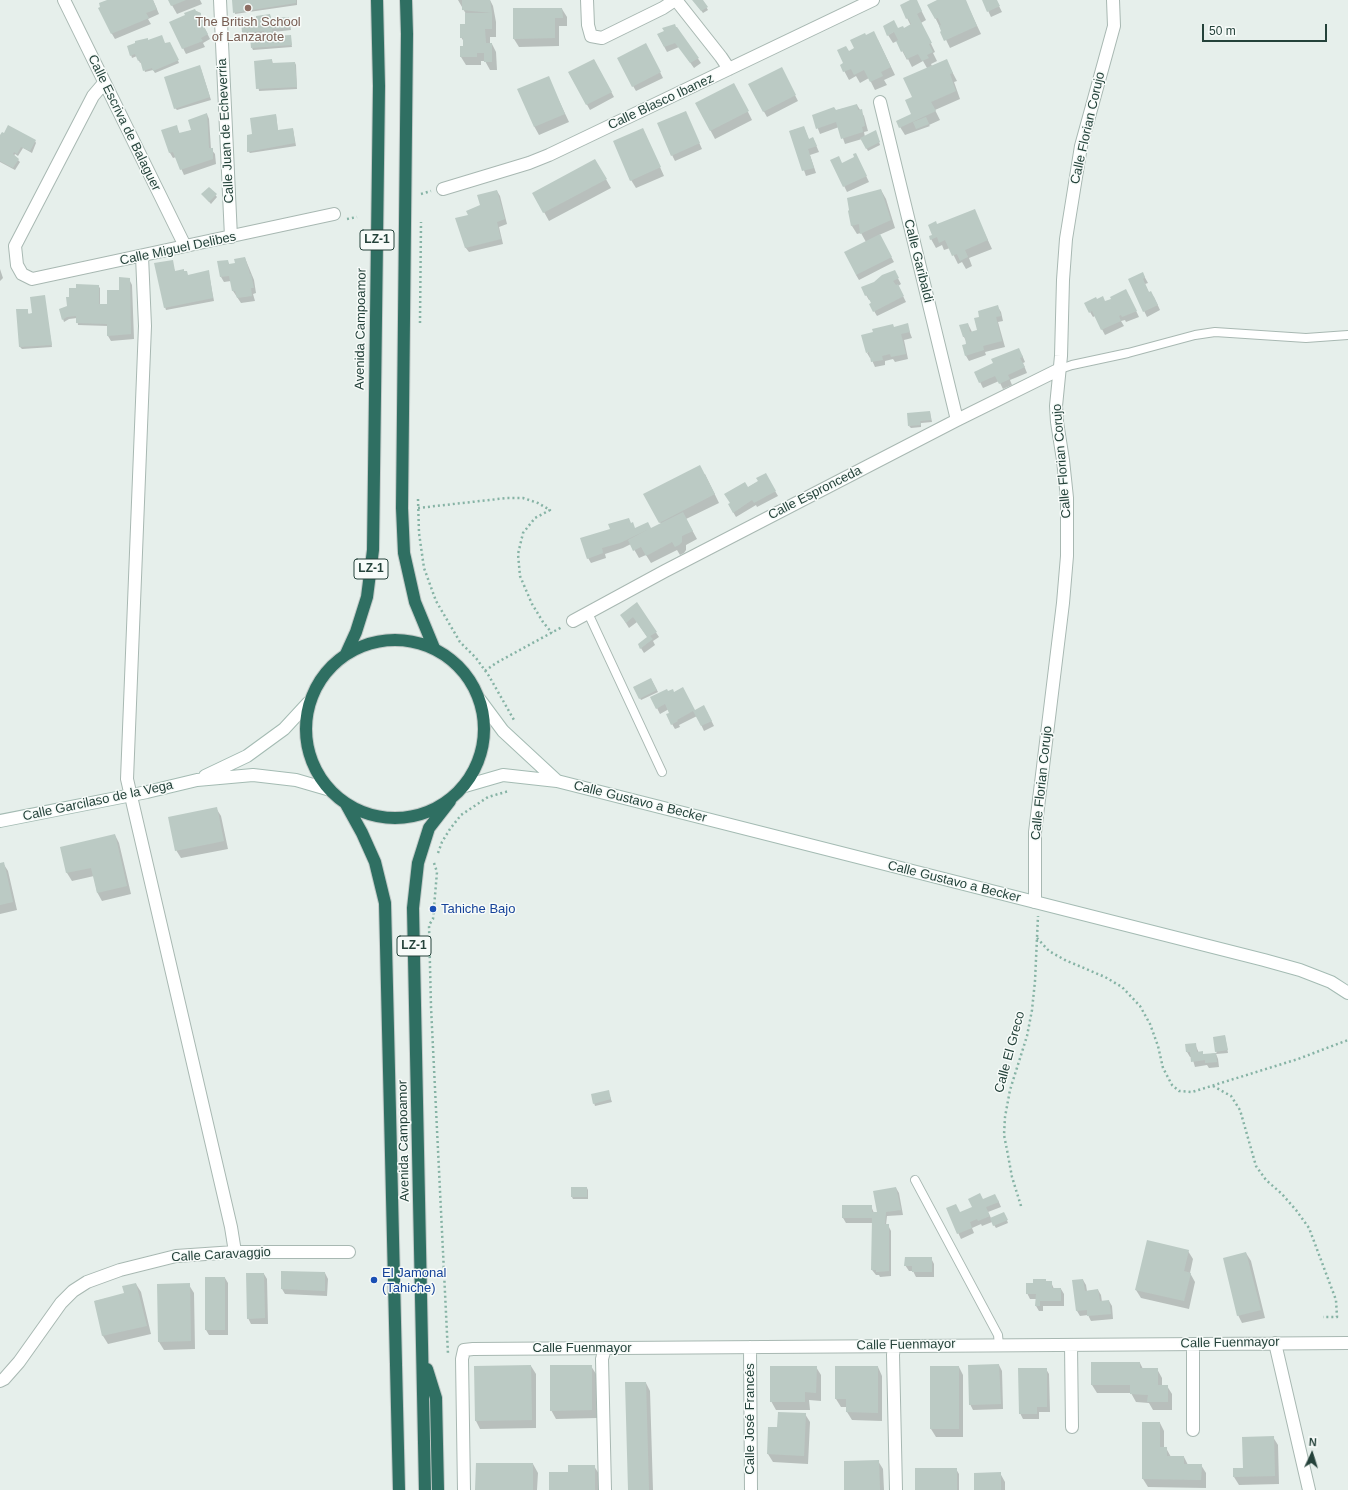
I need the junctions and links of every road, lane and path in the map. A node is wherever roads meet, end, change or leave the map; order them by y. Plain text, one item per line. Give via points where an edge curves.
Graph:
1 (64, 0) edge
2 (220, 0) edge
3 (377, 0) edge
4 (406, 0) edge
5 (587, 0) edge
6 (676, 0) edge
7 (873, 0) edge
8 (1113, 0) edge
9 (729, 69) junction
10 (104, 83) junction
11 (880, 102) dead end
12 (443, 188) dead end
13 (334, 214) dead end
14 (231, 237) junction
15 (185, 246) junction
16 (142, 256) junction
17 (1348, 335) edge
18 (1060, 369) junction
19 (957, 420) junction
20 (588, 613) junction
21 (573, 621) joint
22 (552, 633) junction
23 (434, 648) junction
24 (346, 654) junction
25 (485, 671) junction
26 (480, 700) junction
27 (308, 703) junction
28 (516, 722) dead end
29 (662, 772) dead end
30 (197, 780) junction
31 (557, 781) junction
32 (465, 786) junction
33 (327, 789) junction
34 (512, 791) dead end
35 (131, 794) junction
36 (450, 801) junction
37 (346, 804) junction
38 (0, 821) edge
39 (1035, 902) junction
40 (1037, 938) junction
41 (1348, 993) edge
42 (1348, 1040) edge
43 (1212, 1086) junction
44 (915, 1180) dead end
45 (1021, 1206) dead end
46 (235, 1252) junction
47 (349, 1252) dead end
48 (1323, 1317) dead end
49 (1275, 1343) junction
50 (1348, 1343) edge
51 (999, 1344) junction
52 (1071, 1344) junction
53 (1193, 1344) junction
54 (894, 1346) junction
55 (750, 1347) junction
56 (605, 1348) junction
57 (423, 1353) junction
58 (448, 1360) dead end
59 (0, 1381) edge
60 (1072, 1427) dead end
61 (1193, 1430) dead end
62 (399, 1490) edge
63 (426, 1490) edge
64 (438, 1490) edge
65 (464, 1490) edge
66 (605, 1490) edge
67 (751, 1490) edge
68 (896, 1490) edge
69 (1309, 1490) edge

1 - 10 street, Calle Escriva de Balaguer
2 - 14 street, Calle Juan de Echeverria
3 - 24 highway, Avenida Campoamor / LZ-1 via 379,86 373,550 367,597
4 - 23 highway, LZ-1 via 404,553 415,602
5 - 6 street via 591,36 602,38
6 - 9 street
7 - 9 street, Calle Blasco Ibanez
8 - 18 street, Calle Florian Corujo via 1114,26 1081,146 1072,195 1063,280
9 - 12 street, Calle Blasco Ibanez via 529,163
10 - 15 street, Calle Escriva de Balaguer
10 - 16 street, Calle Miguel Delibes via 94,96 15,246 17,265 22,274 32,279
11 - 19 street, Calle Garibaldi
13 - 14 street, Calle Miguel Delibes
14 - 15 street, Calle Miguel Delibes
15 - 16 street, Calle Miguel Delibes
16 - 35 street via 145,326 127,766
17 - 18 lane via 1306,338 1214,332 1172,340
18 - 19 street, Calle Espronceda
18 - 39 street, Calle Florian Corujo via 1057,411 1067,498 1067,556 1035,832
19 - 20 street, Calle Espronceda
20 - 21 street, Calle Espronceda
20 - 29 lane
21 - 22 path
22 - 25 path via 496,662
22 - 25 path via 532,604 520,576 518,554 523,533 535,518 550,510 523,498 418,508 424,568 436,601 460,642
23 - 24 highway, LZ-1 via 405,640 382,641
23 - 26 highway, LZ-1 via 462,670
24 - 27 highway, LZ-1 via 323,675
25 - 28 path
26 - 31 street, Calle Gustavo a Becker via 504,731
26 - 32 highway, LZ-1 via 485,730 480,759
27 - 30 street, Calle Garcilaso de la Vega via 284,728 247,756
27 - 33 highway, LZ-1 via 304,733 309,756
30 - 33 street, Calle Garcilaso de la Vega via 253,775 296,780
30 - 35 street, Calle Garcilaso de la Vega
31 - 32 street, Calle Gustavo a Becker via 503,775
31 - 39 street, Calle Gustavo a Becker
32 - 36 highway, LZ-1
33 - 37 highway, LZ-1
34 - 58 path via 488,797 461,815 442,842 434,864 437,872 434,919 429,925 431,1008
35 - 38 street, Calle Garcilaso de la Vega
35 - 46 street
36 - 37 highway, LZ-1 via 416,816 380,818
36 - 57 highway, Avenida Campoamor / LZ-1 via 429,828 418,863 413,908
37 - 62 highway, Avenida Campoamor / LZ-1 via 375,862 385,903
39 - 40 path, Calle El Greco via 1039,919
39 - 41 street, Calle Gustavo a Becker via 1293,968 1331,982
40 - 43 path via 1049,951 1122,987 1140,1006 1150,1024 1163,1068 1175,1088 1179,1091 1192,1092
40 - 45 path, Calle El Greco via 1032,1010 1005,1117 1004,1135
42 - 43 path
43 - 48 path via 1231,1096 1240,1110 1256,1166 1309,1228 1336,1300 1338,1317
44 - 51 lane via 998,1335
46 - 47 street, Calle Caravaggio
46 - 59 street, Calle Caravaggio via 170,1257 87,1282 61,1302 19,1362
49 - 50 street, Calle Fuenmayor
49 - 53 street, Calle Fuenmayor
49 - 69 street
51 - 52 street, Calle Fuenmayor
51 - 54 street, Calle Fuenmayor
52 - 53 street, Calle Fuenmayor
52 - 60 street
53 - 61 street
54 - 55 street, Calle Fuenmayor
54 - 68 street
55 - 56 street, Calle Fuenmayor
55 - 67 street, Calle José Francés
56 - 65 street, Calle Fuenmayor via 464,1350
56 - 66 street via 602,1359
57 - 63 highway, Avenida Campoamor / LZ-1
57 - 64 highway via 436,1398

